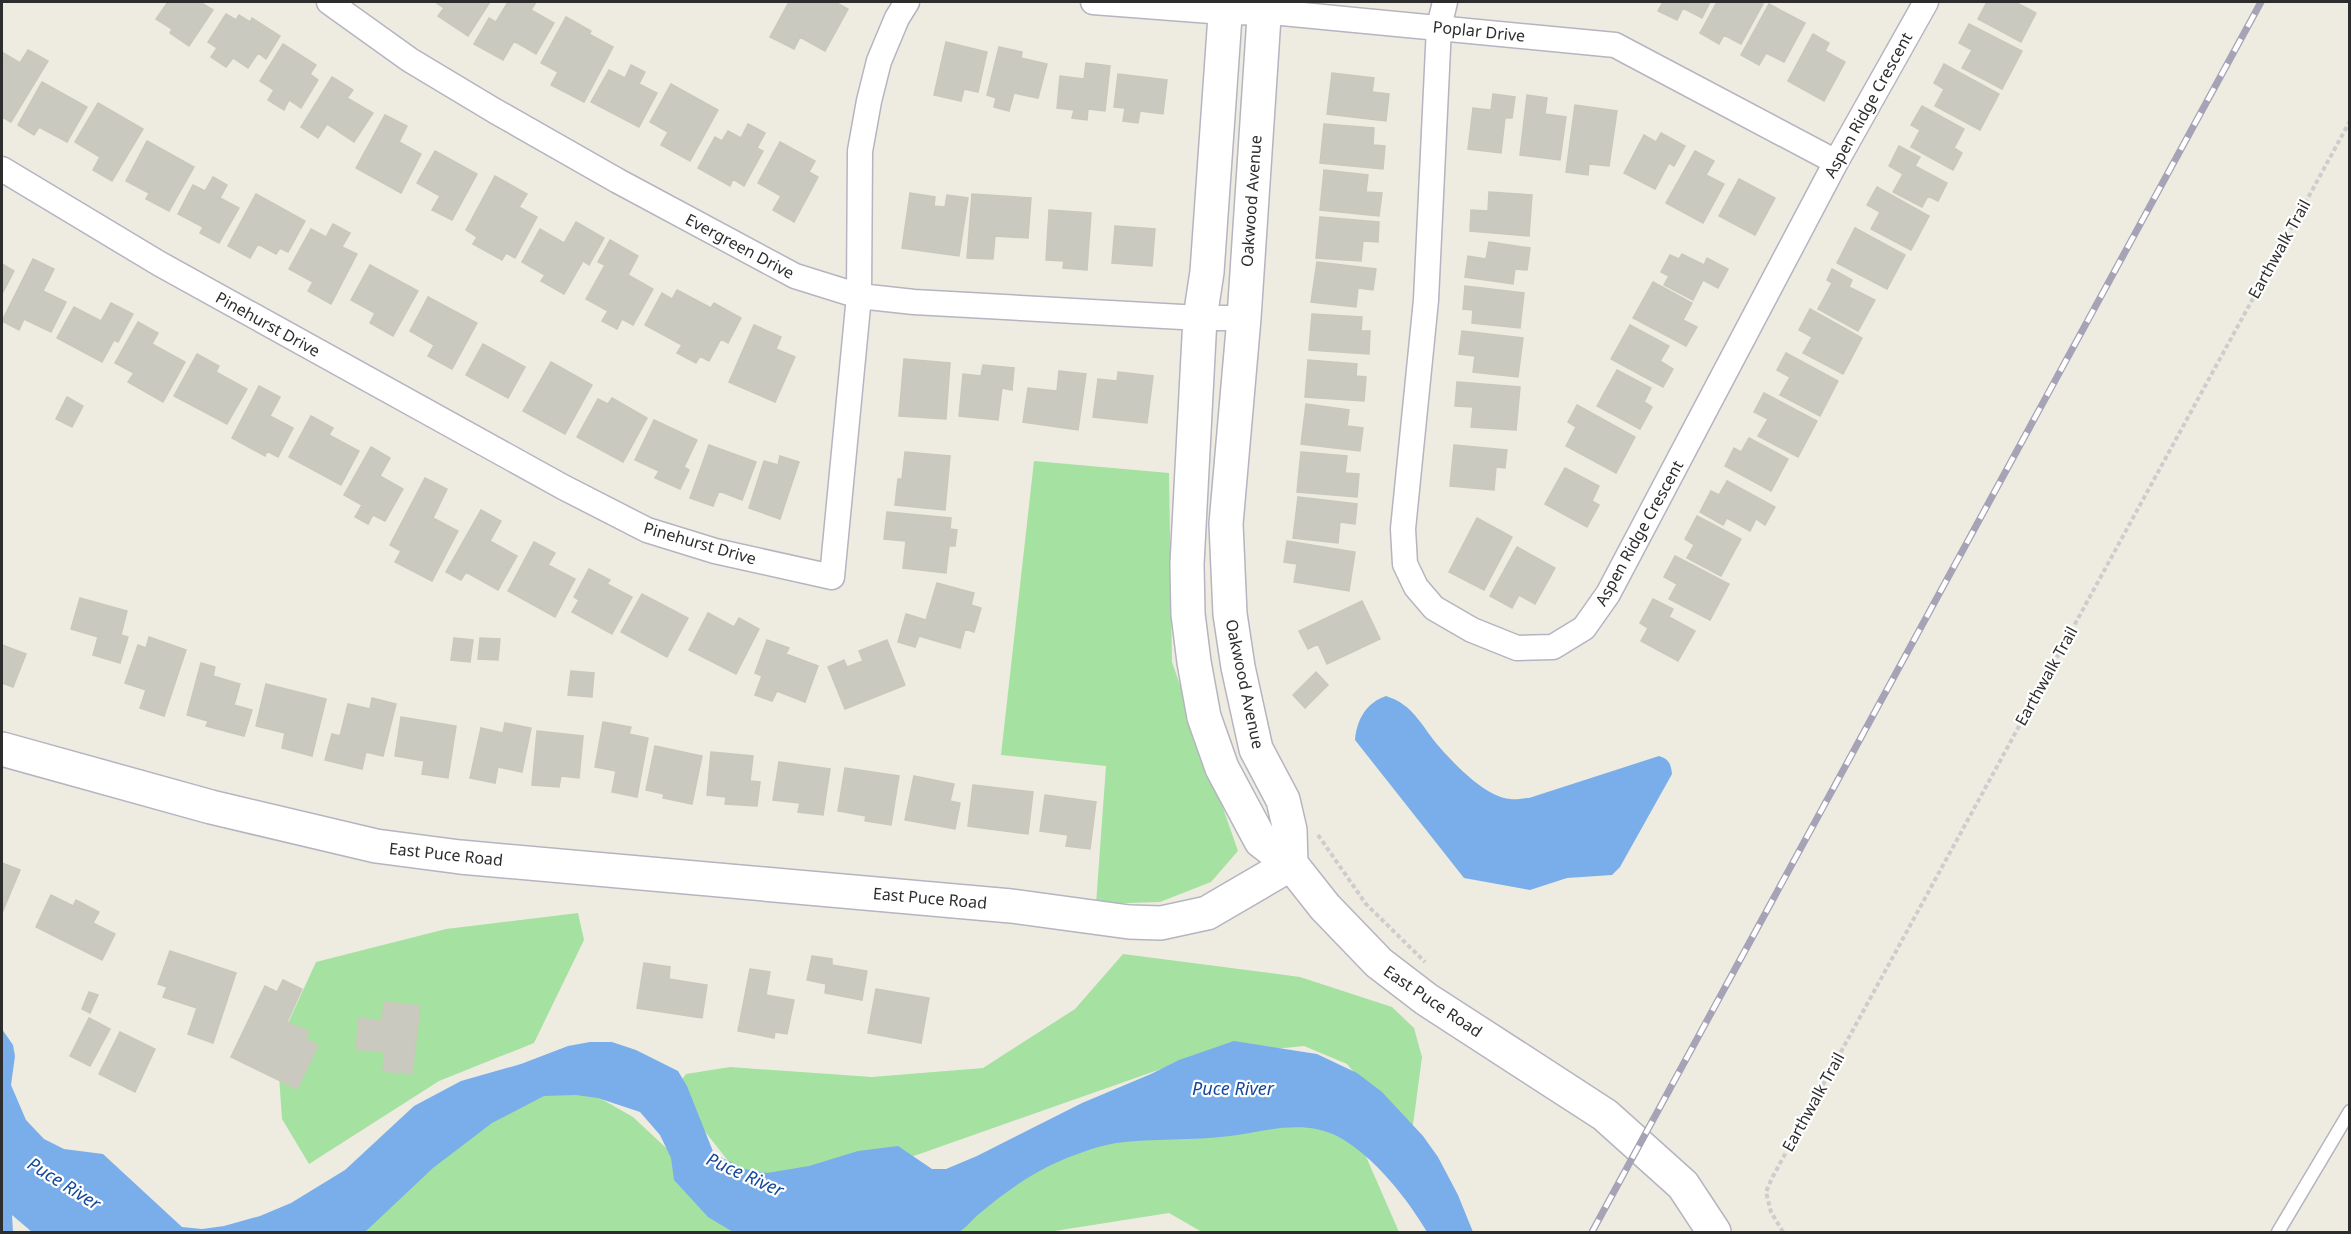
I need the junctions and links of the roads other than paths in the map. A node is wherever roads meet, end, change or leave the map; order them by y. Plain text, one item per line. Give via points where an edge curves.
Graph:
1 (329, 2) edge
2 (907, 2) edge
3 (1093, 2) edge
4 (1445, 2) edge
5 (1926, 2) edge
6 (1225, 7) edge
7 (1265, 7) edge
8 (1439, 27) junction
9 (1836, 162) junction
10 (2, 169) edge
11 (859, 296) junction
12 (1200, 318) junction
13 (1244, 318) junction
14 (2, 749) edge
15 (1291, 864) junction
16 (2349, 1111) edge
17 (1714, 1233) edge
18 (2278, 1233) edge

1 - 11 street, Evergreen Drive via 410,60 618,181 795,276
2 - 11 street, Pinehurst Drive via 879,61 868,101 860,151
3 - 6 street, Poplar Drive
4 - 8 street, Aspen Ridge Crescent
5 - 9 street, Aspen Ridge Crescent
6 - 7 street, Poplar Drive
6 - 12 main road via 1207,272
7 - 8 street, Poplar Drive
7 - 13 main road, Oakwood Avenue
8 - 9 street, Poplar Drive via 1615,45
8 - 9 street, Aspen Ridge Crescent via 1426,300 1403,530 1405,564 1416,587 1434,608 1472,630 1517,648 1553,647 1584,628 1608,594
10 - 11 street, Pinehurst Drive via 180,276 646,530 715,551 832,577
11 - 12 street, Evergreen Drive
12 - 13 street, Evergreen Drive
12 - 15 main road via 1187,554 1194,662 1204,717 1222,768 1261,842
13 - 15 main road, Oakwood Avenue via 1226,524 1230,614 1256,749 1283,800 1290,830
14 - 15 main road, East Puce Road via 212,807 376,846 460,857 1011,906 1129,922 1161,923 1207,914
15 - 17 main road, East Puce Road via 1325,907 1379,963 1426,999 1605,1115 1639,1144 1683,1185
16 - 18 lane

